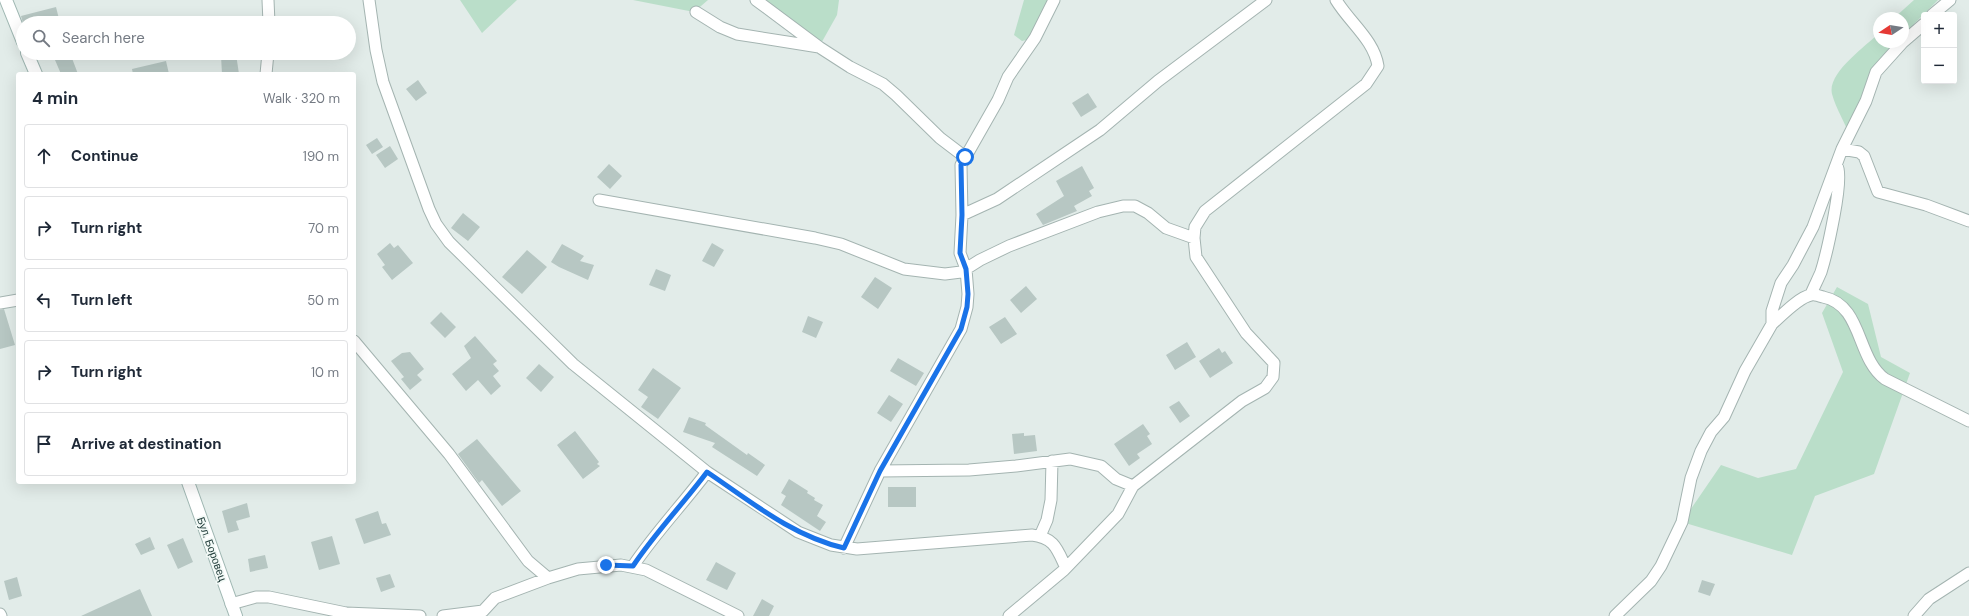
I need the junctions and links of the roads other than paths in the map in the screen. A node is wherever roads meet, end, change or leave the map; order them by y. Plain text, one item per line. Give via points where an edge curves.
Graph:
1 (6, 0) edge
2 (268, 0) edge
3 (369, 0) edge
4 (756, 0) edge
5 (1054, 0) edge
6 (1266, 0) edge
7 (1336, 0) edge
8 (1950, 0) edge
9 (696, 12) dead end
10 (1936, 12) edge
11 (269, 16) edge
12 (16, 25) edge
13 (1921, 27) edge
14 (1909, 37) edge
15 (818, 47) junction
16 (1898, 48) edge
17 (31, 60) edge
18 (267, 60) edge
19 (35, 72) edge
20 (266, 72) edge
21 (1842, 149) junction
22 (965, 157) junction
23 (1836, 165) junction
24 (599, 200) dead end
25 (962, 215) junction
26 (1969, 221) edge
27 (1194, 238) junction
28 (966, 269) junction
29 (1811, 294) junction
30 (16, 300) edge
31 (0, 303) edge
32 (1772, 324) junction
33 (356, 343) edge
34 (1969, 421) edge
35 (1052, 461) junction
36 (880, 471) junction
37 (707, 472) junction
38 (189, 484) edge
39 (1133, 486) junction
40 (1040, 536) junction
41 (844, 548) junction
42 (633, 566) junction
43 (1066, 568) junction
44 (1969, 574) edge
45 (548, 578) junction
46 (231, 604) junction
47 (236, 616) edge
48 (420, 616) edge
49 (443, 616) edge
50 (738, 616) edge
51 (1009, 616) edge
52 (1615, 616) edge
53 (1914, 616) edge

1 - 12 street
2 - 11 street
3 - 37 street via 376,50 385,87 429,209 448,242 573,364
4 - 15 street
5 - 22 street via 1035,38 1008,77 998,100
6 - 25 street via 1158,81 1100,130 997,199
7 - 27 street via 1370,44 1378,66 1366,84 1205,211 1195,227
8 - 10 street
9 - 15 street via 737,34
13 - 14 street
15 - 22 street via 892,91 940,138
16 - 21 street via 1876,72 1866,101
17 - 19 street
18 - 20 street
21 - 23 street
21 - 26 street via 1859,152 1864,156 1878,192 1926,205
22 - 25 street via 961,165
23 - 29 street via 1840,173 1835,212 1827,252
23 - 32 street via 1813,227 1781,283 1772,311
24 - 28 street via 815,238 841,244 912,270 945,274
25 - 28 street via 960,253
27 - 28 street via 1166,228 1135,206 1123,206 1098,212 1009,246
27 - 39 street via 1196,257 1246,333 1274,363 1273,377 1265,388 1242,401
28 - 36 street via 967,307 961,329
29 - 32 street via 1801,299
29 - 34 street via 1833,299 1850,316 1871,366 1877,373
30 - 31 street
32 - 52 street via 1745,371 1724,417 1711,432 1701,451 1691,478 1682,522 1661,566 1651,581
33 - 45 street via 449,454 528,561
35 - 36 street via 969,470
35 - 39 street via 1070,458 1092,463 1101,466 1116,479
35 - 40 street via 1051,500 1047,520
36 - 41 street
37 - 41 street via 798,532
37 - 42 street via 674,516 649,542
38 - 46 street, Бул. Боровец
39 - 43 street via 1118,514
40 - 41 street
40 - 43 street via 1055,544
42 - 45 street via 594,566
42 - 50 street via 670,581
43 - 51 street
44 - 53 street via 1929,599
45 - 49 street via 494,598 483,611
46 - 47 street, Бул. Боровец
46 - 48 street via 256,597 269,597 346,613

